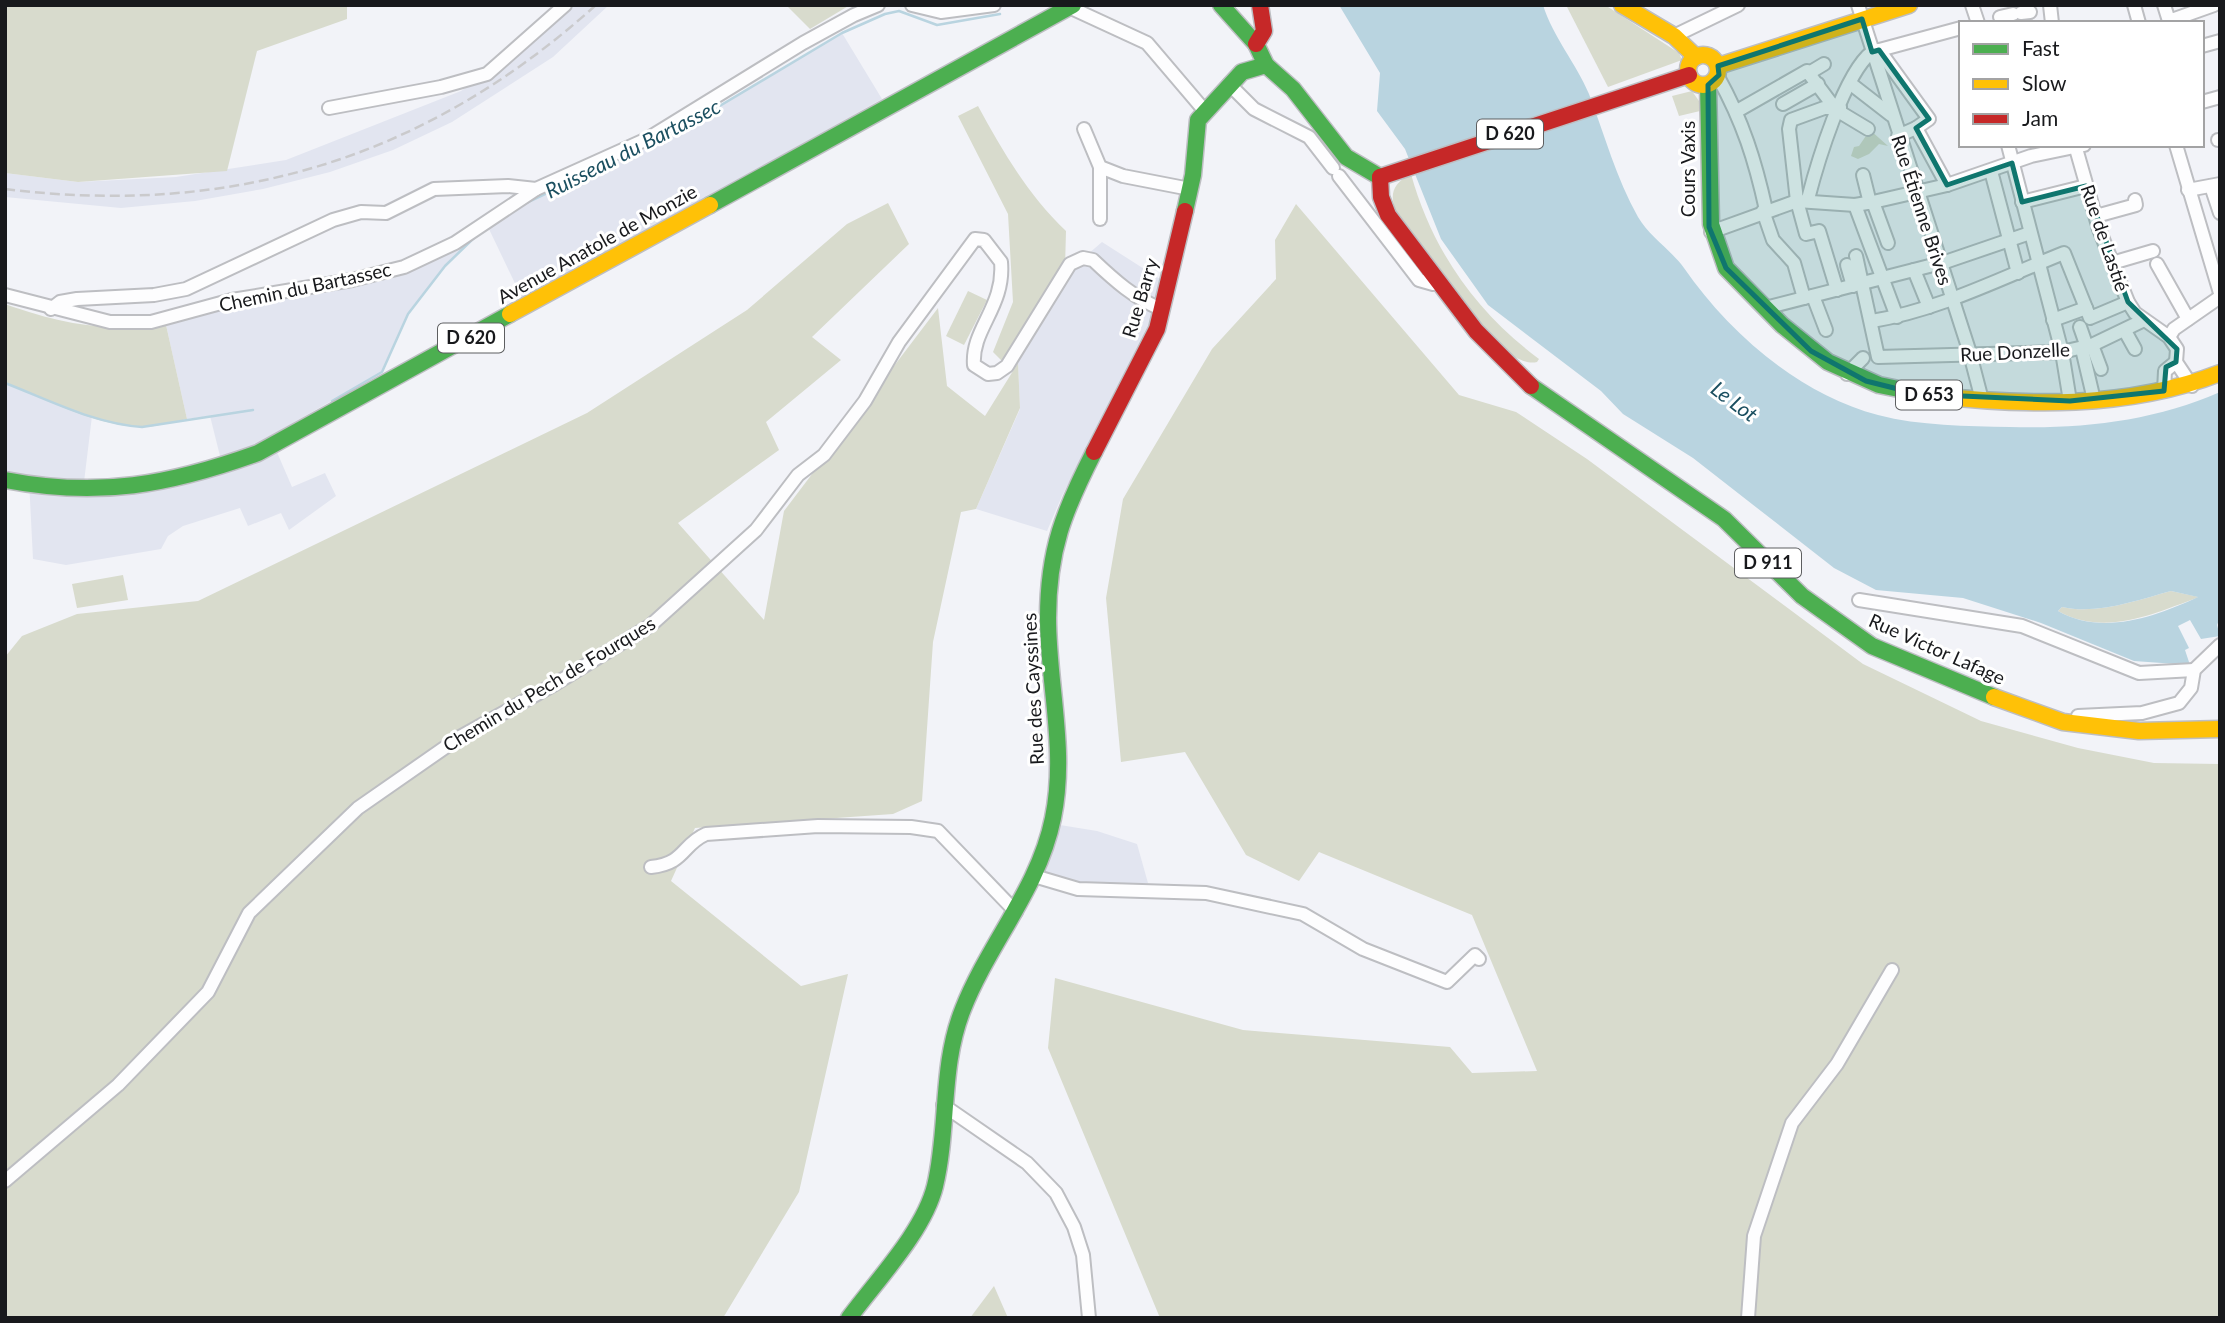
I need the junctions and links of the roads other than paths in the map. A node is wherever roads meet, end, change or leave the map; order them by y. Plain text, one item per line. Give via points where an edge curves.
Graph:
1 (565, 5) edge
2 (878, 5) edge
3 (912, 5) edge
4 (994, 5) edge
5 (1221, 5) edge
6 (1261, 5) edge
7 (1622, 5) edge
8 (1738, 5) edge
9 (1909, 5) edge
10 (1972, 5) edge
11 (2164, 5) edge
12 (2214, 5) edge
13 (1071, 6) edge
14 (1860, 12) edge
15 (2021, 13) dead end
16 (1987, 21) edge
17 (1959, 28) edge
18 (1674, 36) junction
19 (1256, 44) junction
20 (1876, 51) junction
21 (1696, 57) junction
22 (1824, 64) dead end
23 (1266, 65) junction
24 (1809, 73) junction
25 (1689, 75) junction
26 (1714, 76) junction
27 (1229, 84) junction
28 (1818, 84) junction
29 (1851, 84) junction
30 (1783, 104) dead end
31 (329, 108) dead end
32 (1839, 109) junction
33 (1204, 110) junction
34 (1738, 111) junction
35 (1891, 116) junction
36 (1916, 128) junction
37 (1084, 129) dead end
38 (1868, 129) dead end
39 (1898, 136) junction
40 (2008, 147) edge
41 (2074, 147) edge
42 (2078, 147) edge
43 (2177, 147) edge
44 (2012, 163) junction
45 (1100, 167) junction
46 (1991, 171) junction
47 (1863, 175) dead end
48 (1380, 177) junction
49 (1947, 185) junction
50 (2215, 185) edge
51 (2086, 186) junction
52 (536, 189) junction
53 (1191, 189) junction
54 (2188, 190) junction
55 (1916, 191) junction
56 (1803, 200) junction
57 (2135, 200) dead end
58 (1871, 202) junction
59 (2022, 202) junction
60 (1855, 205) junction
61 (1764, 211) junction
62 (2220, 213) edge
63 (2095, 216) junction
64 (1100, 219) dead end
65 (1710, 232) junction
66 (2030, 233) junction
67 (2008, 241) junction
68 (1888, 243) dead end
69 (1852, 261) dead end
70 (1939, 263) junction
71 (2112, 263) junction
72 (2038, 264) junction
73 (1914, 270) junction
74 (2018, 273) junction
75 (1881, 278) junction
76 (1439, 282) junction
77 (1858, 285) junction
78 (1837, 290) junction
79 (5, 295) edge
80 (2220, 295) edge
81 (1809, 297) junction
82 (1950, 299) junction
83 (2128, 302) junction
84 (1929, 307) junction
85 (1765, 308) junction
86 (2086, 308) junction
87 (51, 309) junction
88 (1162, 309) junction
89 (1897, 317) junction
90 (2188, 319) junction
91 (2053, 320) junction
92 (2144, 320) junction
93 (1872, 321) junction
94 (2080, 327) dead end
95 (1826, 330) dead end
96 (2125, 331) junction
97 (2169, 337) junction
98 (2087, 347) junction
99 (2135, 349) dead end
100 (2062, 352) junction
101 (1970, 354) junction
102 (2176, 355) junction
103 (1863, 358) dead end
104 (2101, 369) dead end
105 (1847, 373) junction
106 (2220, 373) edge
107 (2192, 386) junction
108 (2164, 391) junction
109 (1982, 400) junction
110 (2094, 400) junction
111 (2070, 401) junction
112 (1087, 463) joint
113 (5, 480) edge
114 (1859, 600) dead end
115 (2220, 645) edge
116 (2194, 670) junction
117 (2043, 716) junction
118 (2220, 729) edge
119 (651, 867) dead end
120 (1034, 876) junction
121 (1016, 912) junction
122 (1479, 959) dead end
123 (1892, 970) dead end
124 (943, 1105) junction
125 (5, 1181) edge
126 (849, 1318) edge
127 (1089, 1318) edge
128 (1748, 1318) edge

1 - 31 street via 486,74
2 - 52 street, Chemin du Bartassec via 803,43 647,139
3 - 4 street via 942,12
5 - 19 main road
6 - 19 main road via 1264,30
7 - 18 main road
8 - 18 street
9 - 14 main road
10 - 16 street
11 - 12 street via 2169,21
13 - 33 street via 1147,43
13 - 113 main road, Avenue Anatole de Monzie / D 620 via 258,453 214,470 116,491 71,491
14 - 20 street, Rue Étienne Brives
14 - 26 main road
15 - 16 street
17 - 20 street
18 - 21 main road
19 - 23 main road
20 - 29 street via 1862,60
20 - 35 street, Rue Étienne Brives
20 - 36 street via 1929,119
21 - 25 main road via 1689,65
21 - 26 main road via 1709,56
22 - 24 street
23 - 27 main road via 1242,72
23 - 48 main road via 1293,89 1346,157
24 - 28 street
24 - 34 street via 1769,90
25 - 26 main road via 1694,83
25 - 48 main road, D 620
26 - 34 street
26 - 65 main road, Cours Vaxis / D 653
27 - 33 main road
27 - 76 street via 1254,109 1309,137 1419,280
28 - 30 street
28 - 32 street
29 - 32 street
29 - 35 street
32 - 38 street
32 - 56 street
32 - 56 street via 1824,108 1791,120
33 - 53 main road, Rue Barry via 1196,133
34 - 61 street via 1751,146
35 - 39 street, Rue Étienne Brives
36 - 39 street
36 - 49 street
37 - 45 street
39 - 55 street, Rue Étienne Brives
40 - 44 street
41 - 44 street
42 - 51 street, Rue de Lastié
43 - 54 street
44 - 46 street
44 - 59 street
45 - 53 street
45 - 64 street
46 - 49 street
46 - 67 street
47 - 58 street
48 - 76 main road, D 911 via 1388,215
49 - 55 street
50 - 54 street
50 - 62 street
51 - 59 street
51 - 63 street, Rue de Lastié
52 - 87 street via 433,188 386,213 361,212 334,220 186,289 78,299
52 - 87 street, Chemin du Bartassec via 429,257 372,276 255,295 151,323 110,322
53 - 88 main road, Rue Barry
54 - 80 street
55 - 58 street
55 - 70 street, Rue Étienne Brives
56 - 60 street
56 - 61 street
56 - 78 street via 1806,234 1819,231
57 - 63 street via 2136,205
58 - 60 street
58 - 68 street
59 - 66 street
60 - 75 street
61 - 65 street
61 - 81 street via 1773,240 1794,263
63 - 71 street, Rue de Lastié
65 - 85 main road, Cours Vaxis / D 653 via 1726,268
66 - 67 street
66 - 72 street
67 - 70 street
67 - 74 street
69 - 77 street
70 - 73 street
70 - 82 street, Rue Étienne Brives
71 - 83 street, Rue de Lastié
71 - 90 street via 2155,257
72 - 74 street
72 - 86 street via 2064,253
72 - 91 street
73 - 75 street
73 - 84 street
74 - 82 street
75 - 77 street
75 - 89 street
76 - 117 main road, Rue Victor Lafage / D 911 via 1482,341 1514,373 1724,519 1802,596 1842,627 1908,663
77 - 78 street
77 - 93 street
78 - 81 street
79 - 87 street, Chemin du Bartassec
80 - 90 street
81 - 85 street
81 - 95 street
82 - 84 street
82 - 101 street, Rue Étienne Brives
83 - 86 street via 2090,318
83 - 92 street, Rue de Lastié
84 - 89 street
85 - 105 main road, D 653 via 1811,351
86 - 91 street
88 - 112 main road, Rue Barry via 1145,354
88 - 125 street, Chemin du Pech de Fourques via 1113,279 1093,260 1077,260 1070,264 1006,366 988,374 974,365 975,346 999,297 1001,262 985,240 975,239 898,342 865,401 824,455 798,475 755,530 651,625 460,737 358,808 249,913 208,992 118,1085
89 - 93 street
90 - 97 street
91 - 100 street
92 - 96 street, Rue Donzelle
92 - 97 street, Rue de Lastié
93 - 101 street, Rue Donzelle via 1878,357
94 - 98 street
96 - 98 street, Rue Donzelle
96 - 99 street
97 - 102 street, Rue de Lastié
98 - 100 street, Rue Donzelle
98 - 104 street
98 - 110 street
100 - 101 street, Rue Donzelle
100 - 111 street
101 - 109 street, Rue Étienne Brives
102 - 107 street, Rue de Lastié
102 - 108 street via 2165,371
103 - 105 street
105 - 109 main road, D 653 via 1896,390
106 - 107 main road, D 653
107 - 108 main road, D 653
108 - 110 main road, D 653
109 - 111 main road, D 653
110 - 111 main road, D 653
112 - 120 main road, Rue des Cayssines via 1055,543 1048,618 1060,742 1058,784 1053,818
114 - 116 street via 2022,626 2139,673
115 - 116 street
116 - 117 street via 2187,696 2169,707 2100,717
117 - 118 main road, Rue Victor Lafage / D 911 via 2104,729
119 - 121 street via 668,865 706,834 818,826 911,827 947,837
120 - 121 main road, Rue des Cayssines
120 - 122 street via 1078,889 1206,893 1290,911 1320,921 1363,949 1447,982 1475,955
121 - 124 main road, Rue des Cayssines via 963,1009
123 - 128 street via 1837,1064 1792,1123 1754,1243
124 - 126 main road, Rue des Cayssines via 935,1186 923,1219
124 - 127 street via 1027,1163 1056,1193 1083,1255

